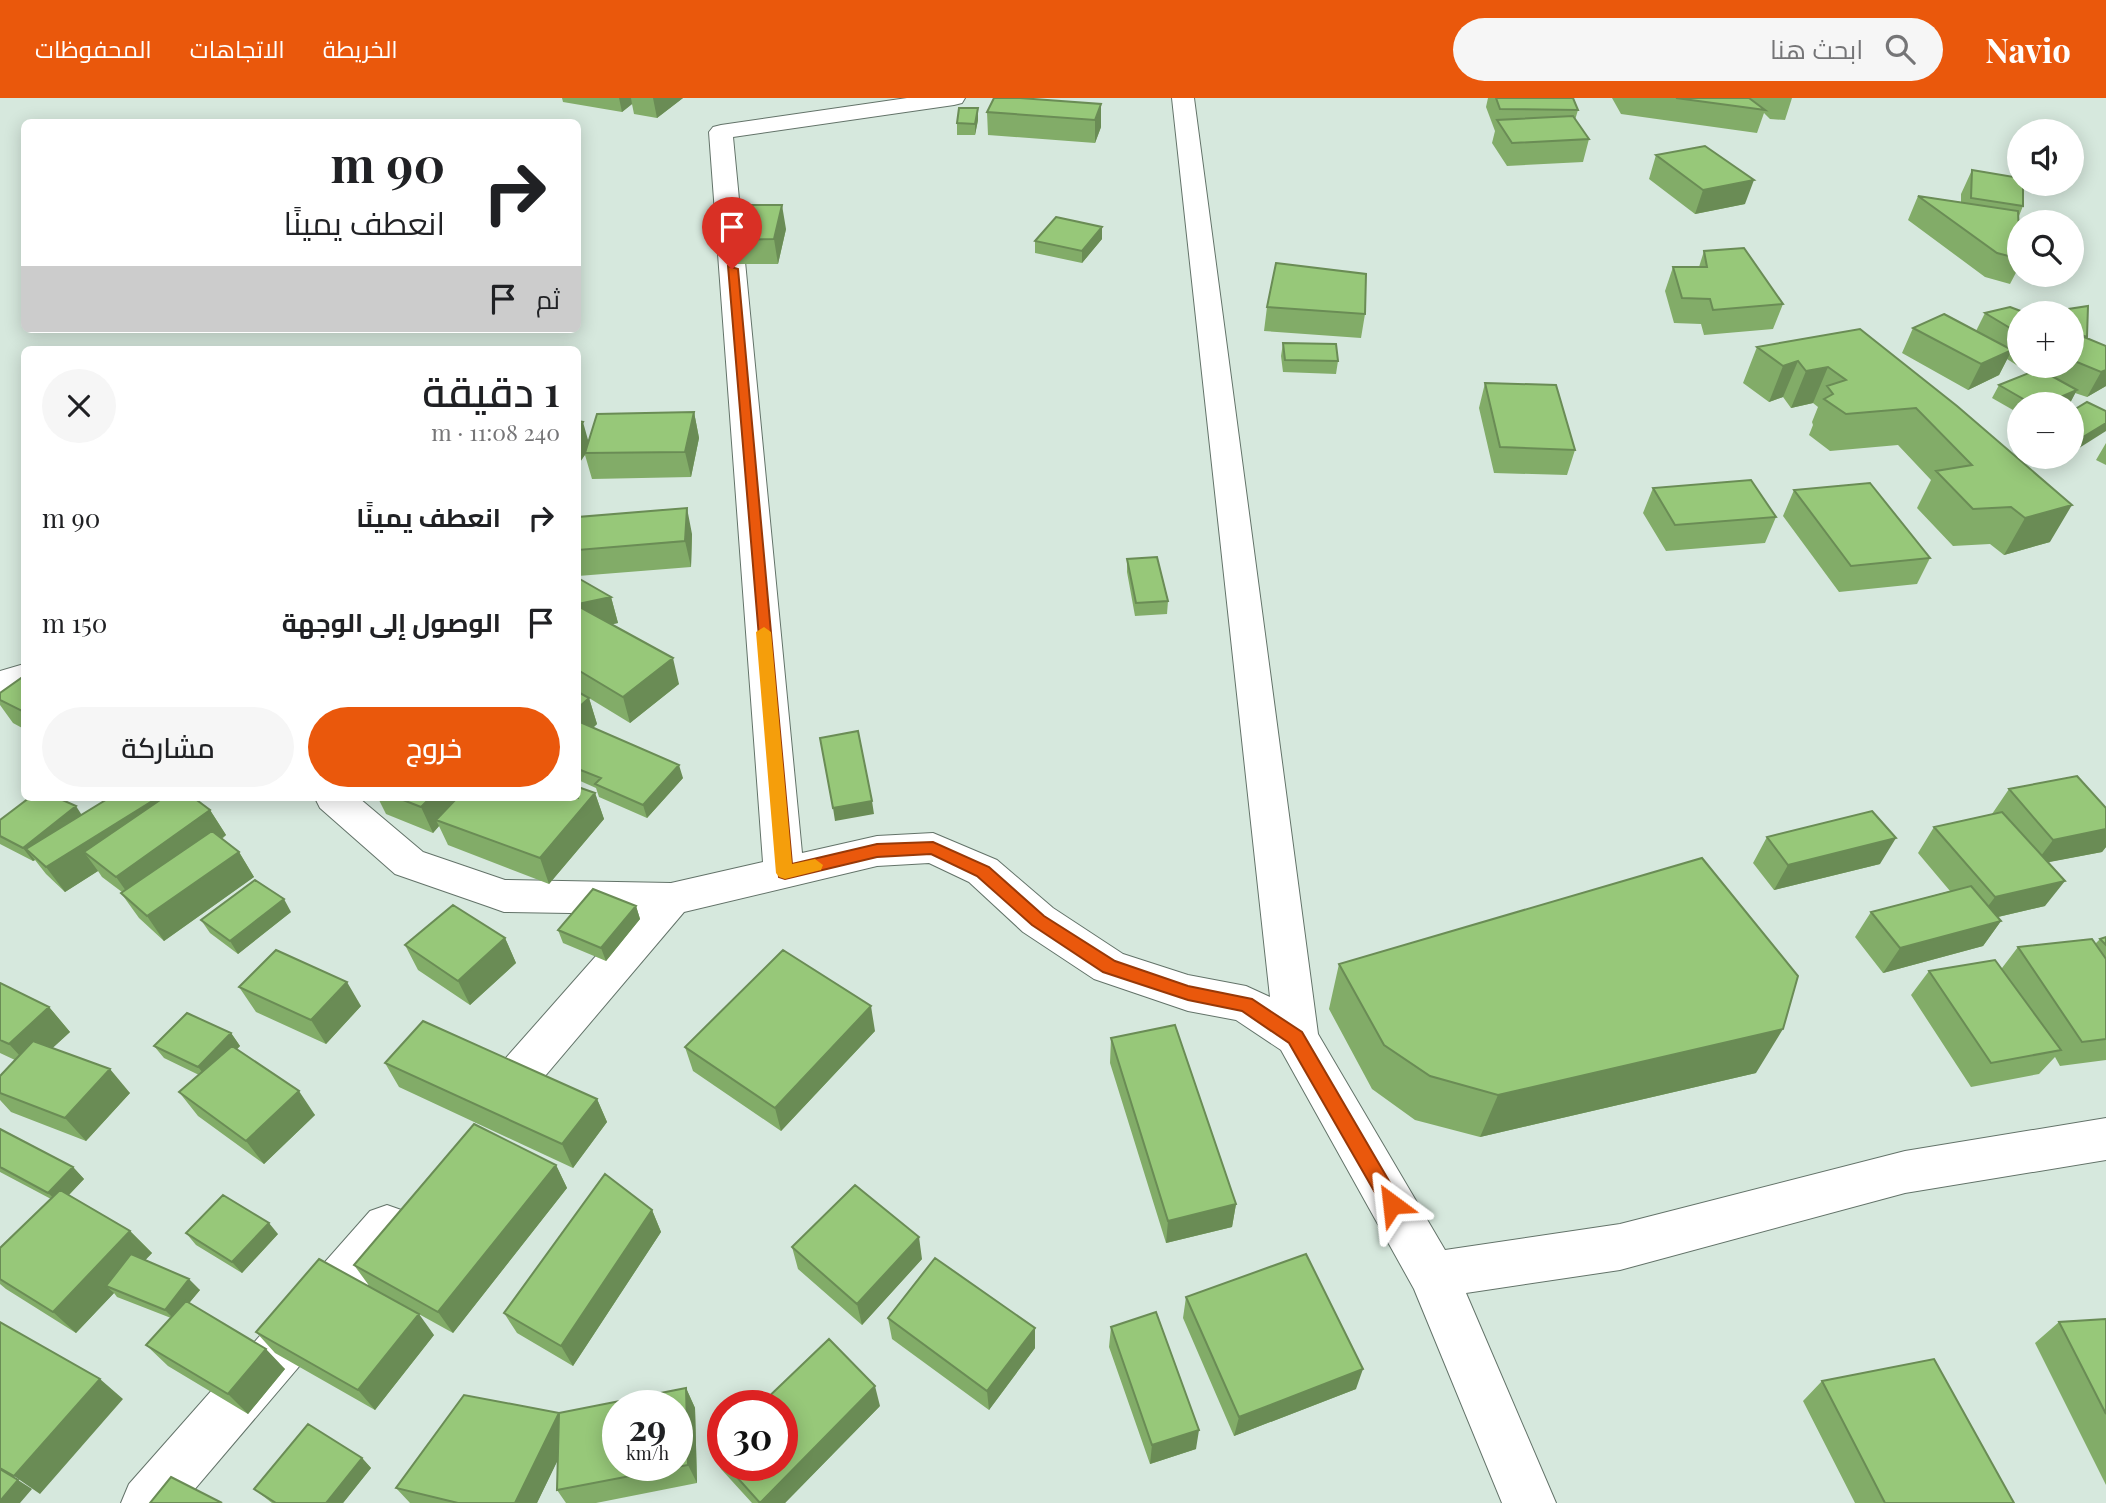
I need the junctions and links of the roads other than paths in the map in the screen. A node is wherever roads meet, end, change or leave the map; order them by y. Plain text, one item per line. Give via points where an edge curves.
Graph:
1 (954, 98) edge
2 (1183, 98) edge
3 (21, 677) edge
4 (0, 683) edge
5 (337, 801) edge
6 (785, 873) junction
7 (671, 899) junction
8 (1296, 1037) junction
9 (464, 1139) edge
10 (2106, 1139) edge
11 (419, 1191) edge
12 (1433, 1275) junction
13 (148, 1503) edge
14 (1529, 1503) edge

1 - 6 street via 720,132
2 - 8 street
3 - 4 street
5 - 7 street via 409,863 504,896
6 - 7 street
6 - 8 street via 877,851 933,848 983,871 1038,920 1109,967 1188,993 1246,1004
7 - 9 street
8 - 12 street
10 - 12 street via 1905,1172 1620,1247
11 - 13 street
12 - 14 street

